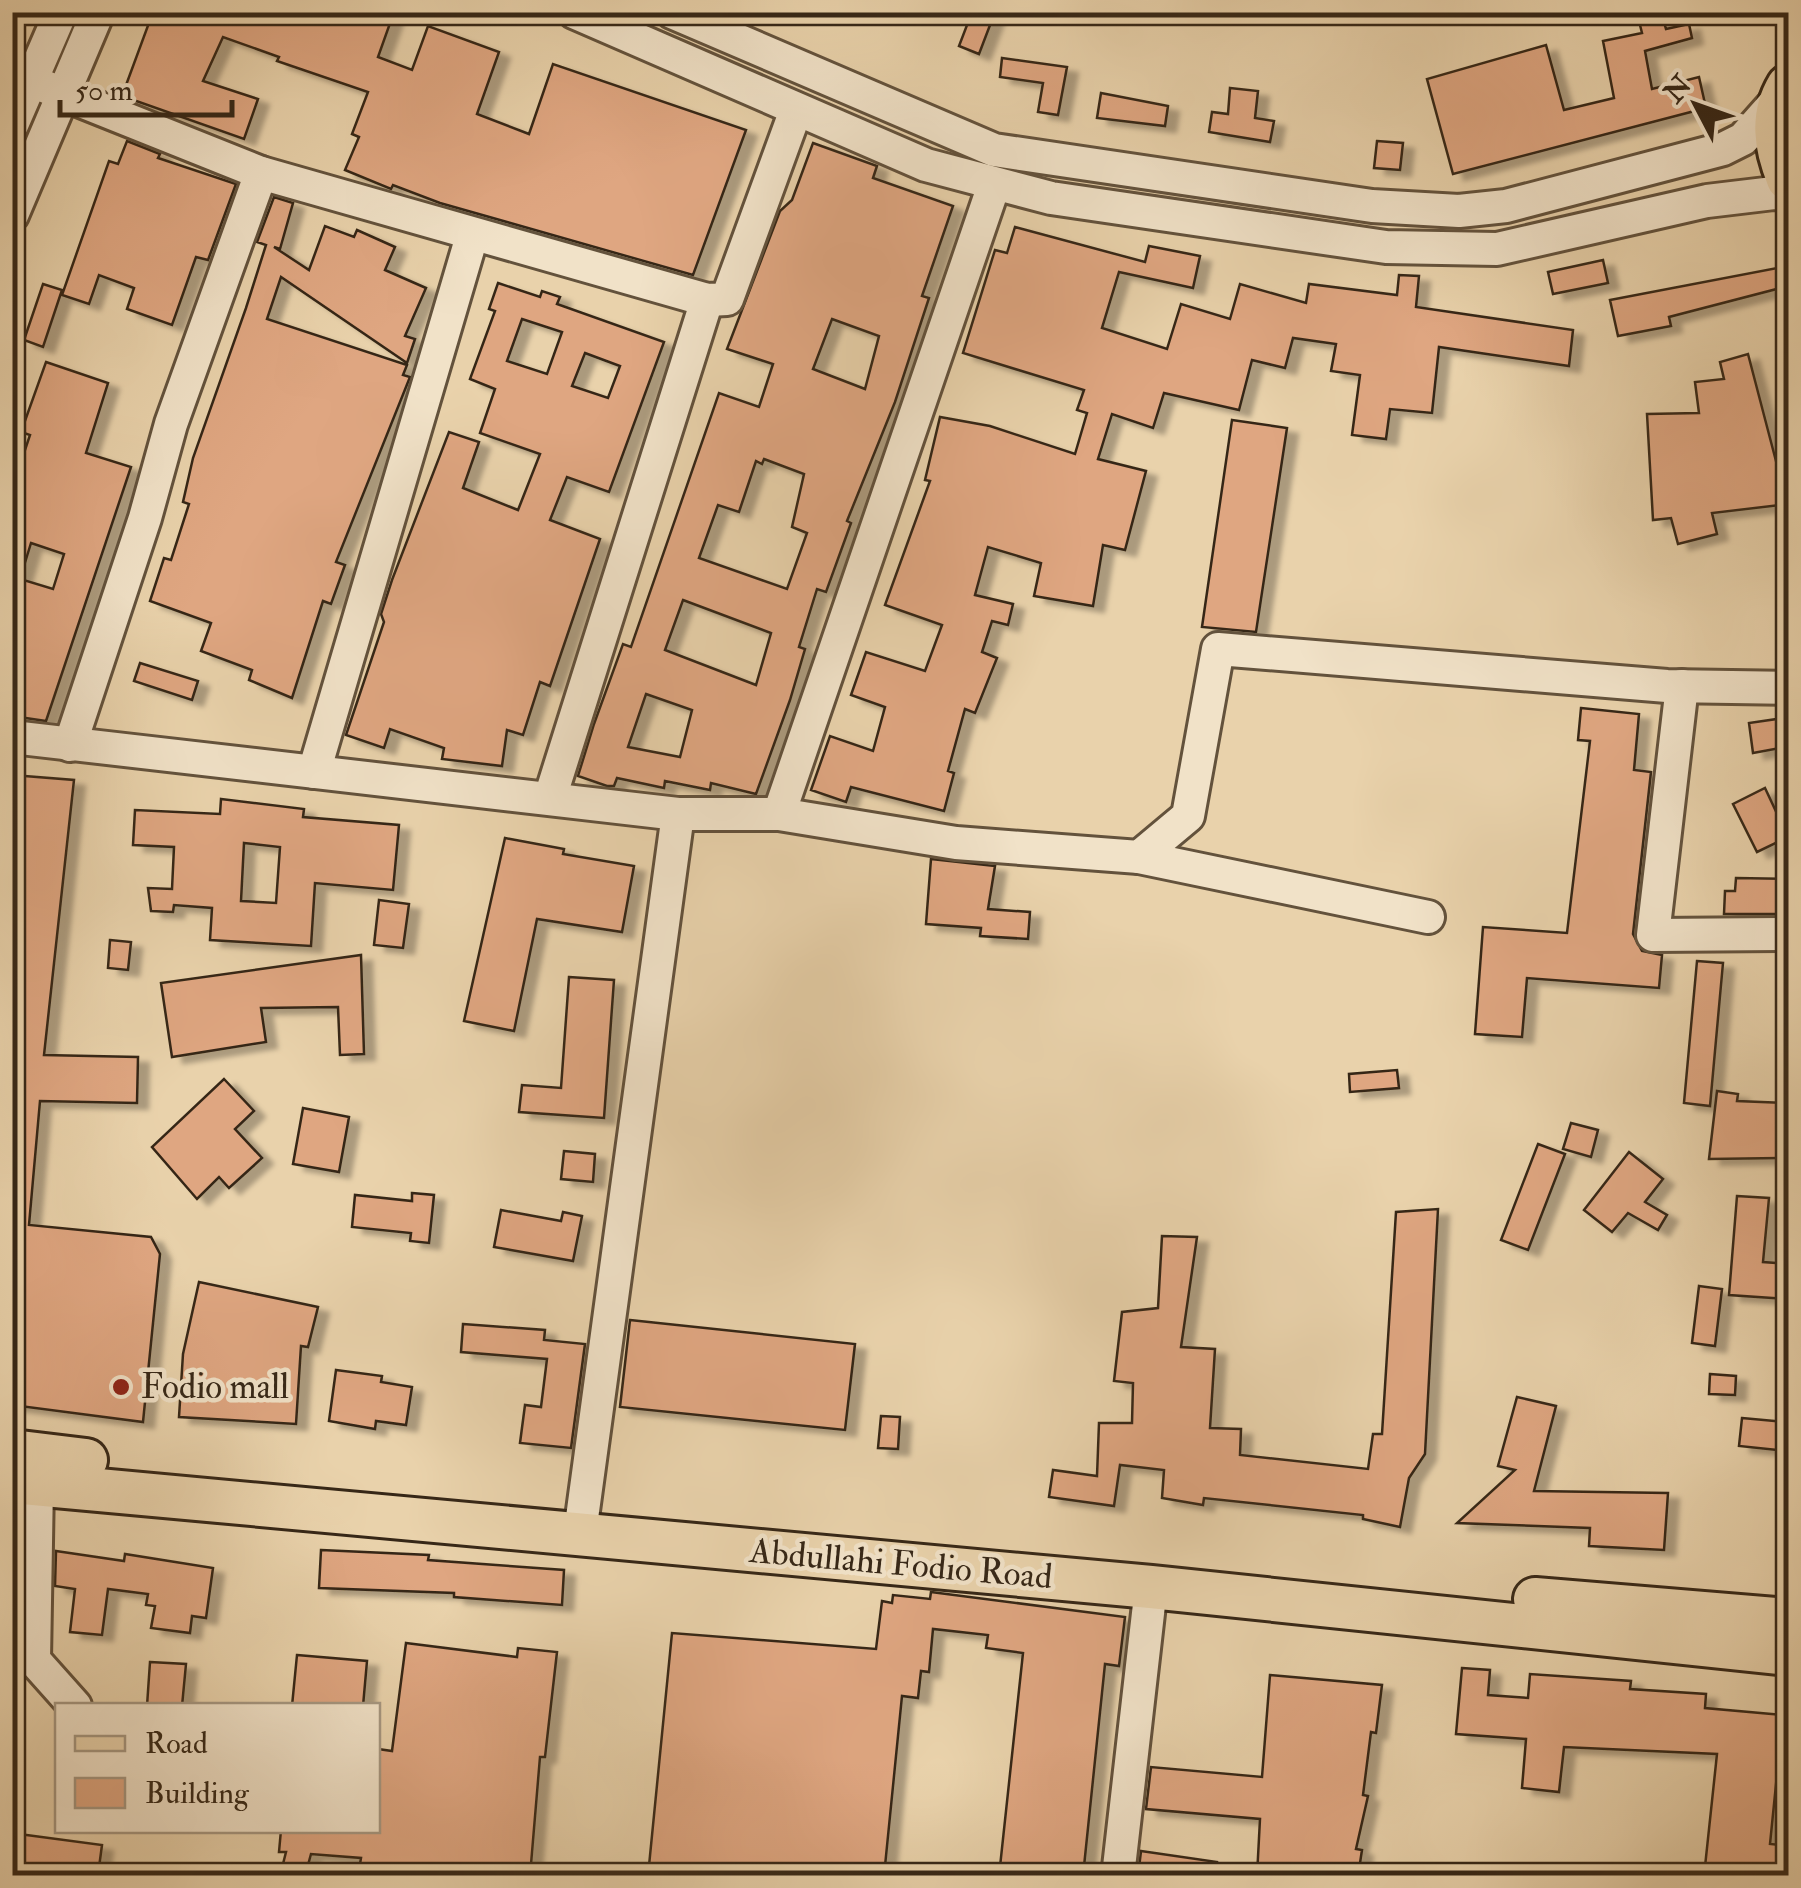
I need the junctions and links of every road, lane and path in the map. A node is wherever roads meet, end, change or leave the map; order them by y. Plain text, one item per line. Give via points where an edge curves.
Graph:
1 (60, 12) edge
2 (98, 12) edge
3 (574, 12) edge
4 (672, 12) edge
5 (26, 69) edge
6 (1786, 89) edge
7 (63, 97) junction
8 (796, 110) junction
9 (12, 126) edge
10 (260, 173) junction
11 (1788, 179) edge
12 (994, 185) junction
13 (1788, 195) edge
14 (12, 215) edge
15 (472, 236) junction
16 (707, 300) junction
17 (1682, 686) junction
18 (1788, 688) edge
19 (12, 737) edge
20 (70, 745) junction
21 (314, 772) junction
22 (550, 798) junction
23 (678, 814) junction
24 (779, 814) junction
25 (1139, 857) junction
26 (1428, 918) dead end
27 (1788, 934) edge
28 (21, 1472) edge
29 (582, 1518) junction
30 (1151, 1586) junction
31 (1788, 1620) edge
32 (1788, 1654) edge
33 (72, 1703) edge
34 (1118, 1876) edge

1 - 5 street
2 - 7 street
3 - 8 street
4 - 6 street via 994,150 1421,211 1506,206 1723,149 1744,139
5 - 7 street
5 - 9 street
6 - 11 main road via 1775,121
7 - 10 street
7 - 14 street
8 - 12 street via 926,165
8 - 16 street via 726,299
10 - 15 street
10 - 20 street
12 - 13 street via 1422,250 1497,250 1707,201
12 - 24 street
15 - 16 street
15 - 21 street
16 - 22 street
17 - 18 street
17 - 25 street via 1218,649 1188,816
17 - 27 street via 1653,934
19 - 20 street
20 - 21 street
21 - 22 street
22 - 23 street
23 - 24 street
23 - 29 street
24 - 25 street via 956,843
25 - 26 street
28 - 29 main road, Abdullahi Fodio Road
28 - 30 main road, Abdullahi Fodio Road
28 - 33 street via 34,1660
29 - 31 main road, Abdullahi Fodio Road
30 - 32 main road, Abdullahi Fodio Road
30 - 34 street

